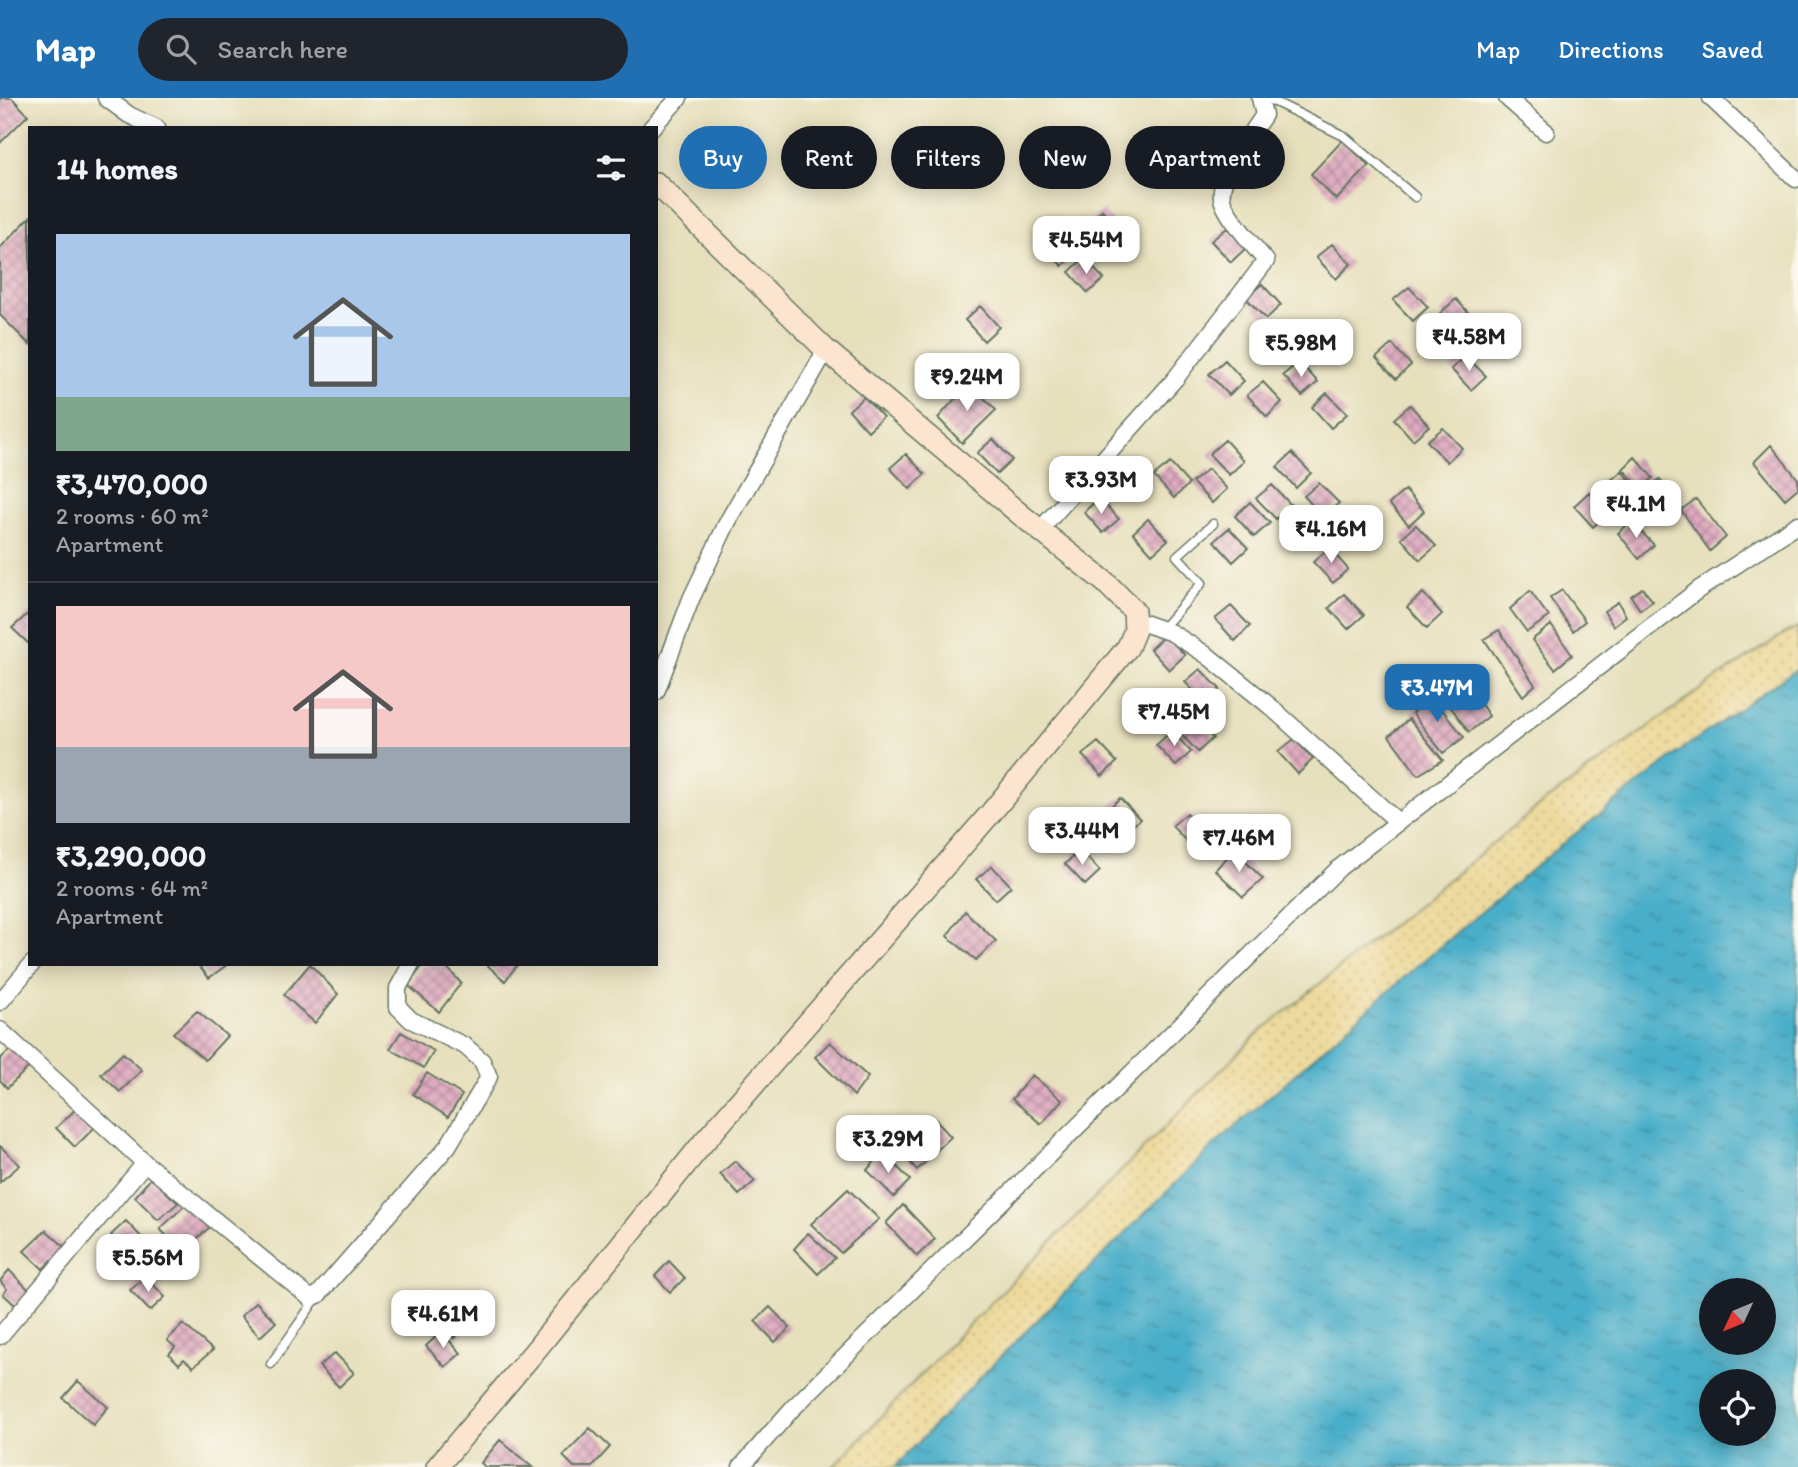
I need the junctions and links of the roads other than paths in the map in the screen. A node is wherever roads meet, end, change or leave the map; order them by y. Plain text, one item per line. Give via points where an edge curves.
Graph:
1 (106, 98) edge
2 (679, 98) edge
3 (1260, 98) edge
4 (1267, 98) edge
5 (1507, 98) edge
6 (1711, 98) edge
7 (153, 126) edge
8 (652, 126) edge
9 (1546, 132) dead end
10 (1796, 179) dead end
11 (658, 185) edge
12 (1415, 197) dead end
13 (827, 350) junction
14 (1213, 524) dead end
15 (1798, 524) edge
16 (1040, 530) junction
17 (1135, 620) junction
18 (1162, 629) junction
19 (658, 687) edge
20 (1398, 822) junction
21 (30, 966) edge
22 (410, 966) edge
23 (0, 1002) edge
24 (0, 1030) edge
25 (145, 1163) junction
26 (318, 1295) junction
27 (0, 1336) edge
28 (271, 1364) dead end
29 (437, 1467) edge
30 (741, 1467) edge

1 - 7 street
2 - 8 street
3 - 16 street via 1264,115 1223,181 1222,198 1266,261 1175,379
4 - 12 lane via 1345,136
5 - 9 street
6 - 10 street
11 - 13 street
13 - 16 street
13 - 19 street via 728,521 691,599
14 - 18 lane via 1177,556 1202,583
15 - 20 street via 1698,590
16 - 17 street via 1105,582 1134,611
17 - 18 street
17 - 29 street via 1128,647 990,814 703,1143
18 - 20 street via 1208,656 1271,707
20 - 30 street via 1339,868 792,1409
21 - 23 street
22 - 26 street via 398,988 398,1007 411,1020 465,1046 482,1061 489,1077 448,1146
24 - 25 street
25 - 26 street via 310,1298
25 - 27 street
26 - 28 lane

